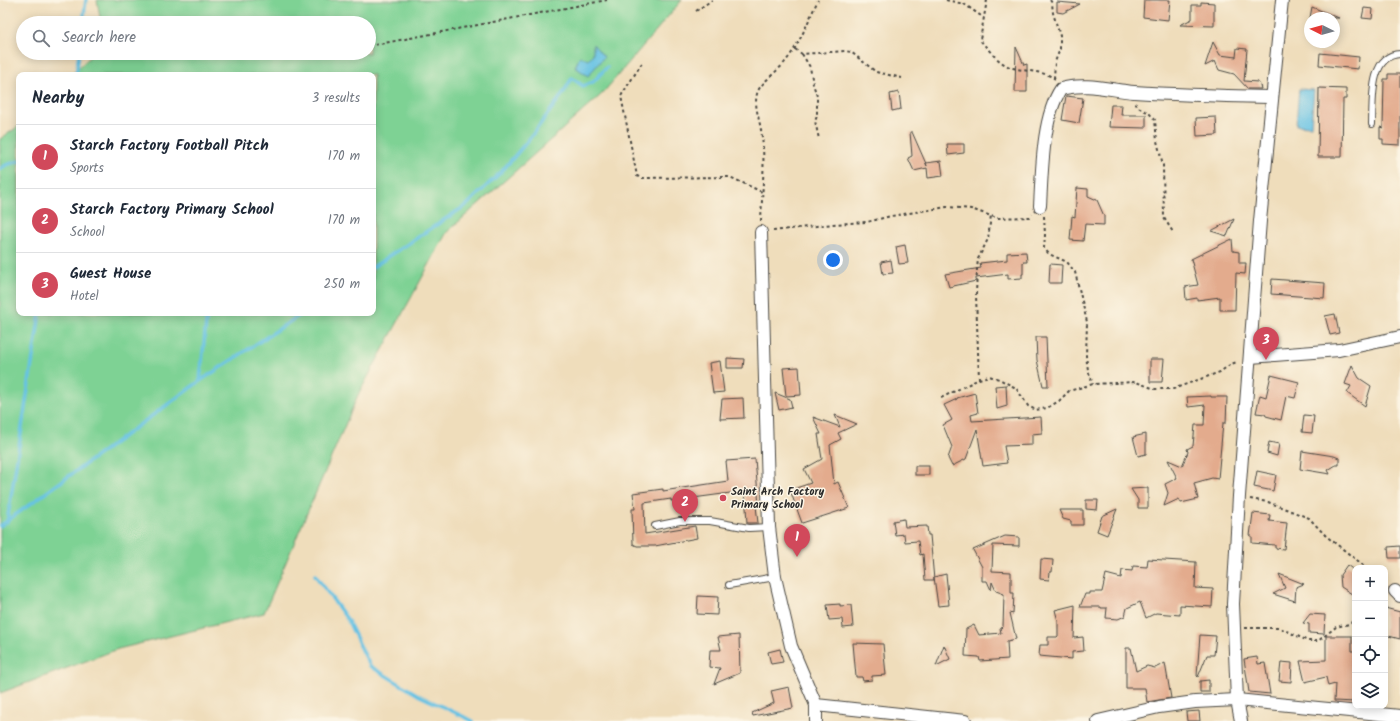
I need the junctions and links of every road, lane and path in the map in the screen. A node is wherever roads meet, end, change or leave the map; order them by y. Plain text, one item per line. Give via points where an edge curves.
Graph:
1 (607, 0) edge
2 (712, 0) edge
3 (818, 0) edge
4 (946, 0) edge
5 (987, 0) edge
6 (1050, 0) edge
7 (1282, 0) edge
8 (696, 11) dead end
9 (984, 18) junction
10 (376, 45) edge
11 (795, 49) junction
12 (802, 54) junction
13 (1400, 54) edge
14 (642, 63) dead end
15 (902, 78) dead end
16 (1054, 78) junction
17 (1061, 89) junction
18 (1134, 92) junction
19 (1271, 97) junction
20 (1372, 124) dead end
21 (819, 139) dead end
22 (762, 192) junction
23 (1040, 206) junction
24 (990, 215) junction
25 (761, 232) junction
26 (1173, 232) dead end
27 (1400, 337) edge
28 (1250, 357) junction
29 (979, 379) junction
30 (1093, 384) junction
31 (941, 398) dead end
32 (1239, 496) junction
33 (654, 526) dead end
34 (769, 527) junction
35 (1363, 565) edge
36 (775, 577) junction
37 (729, 585) dead end
38 (1352, 622) edge
39 (1233, 628) junction
40 (1237, 700) junction
41 (816, 706) junction
42 (1400, 716) edge
43 (816, 721) edge
44 (965, 721) edge
45 (1098, 721) edge
46 (1241, 721) edge

1 - 10 path
2 - 8 path
3 - 11 path
4 - 9 path via 964,4
5 - 9 path
6 - 16 path via 1060,36
7 - 19 street
9 - 16 path via 980,40 999,61 1012,68 1044,73
11 - 12 path
11 - 22 path via 758,91 756,101 763,148
12 - 15 path via 851,52 876,72
12 - 21 path via 810,68 817,96 815,121
13 - 20 lane via 1382,62 1374,81
14 - 22 path via 620,96 637,176 730,177
16 - 17 path
17 - 18 street via 1088,87
17 - 23 street via 1054,103 1044,144
18 - 19 street
18 - 26 path via 1135,105 1155,120 1163,165 1164,218
19 - 28 street
22 - 25 path
23 - 24 path via 1030,217 997,218
23 - 30 path via 1045,220 1044,248 1049,254 1068,262 1075,272 1087,322 1086,356
24 - 25 path via 971,209 947,207 867,222
24 - 29 path via 988,239 978,259 977,269
25 - 34 street
27 - 28 street via 1339,350
28 - 30 path via 1231,364 1220,372 1172,389 1155,389 1136,382
28 - 32 street
29 - 30 path via 989,376 1016,388 1028,406 1036,410 1047,408 1069,391
29 - 31 path
32 - 35 path via 1268,502 1309,518 1326,536
32 - 39 street
33 - 34 lane via 680,521 710,521 749,528
34 - 36 street
36 - 37 lane
36 - 41 street via 791,646
38 - 39 path via 1336,627 1318,641 1308,641 1280,628
39 - 40 street
40 - 42 street
40 - 45 street via 1159,707
40 - 46 street
41 - 43 street
41 - 44 street

